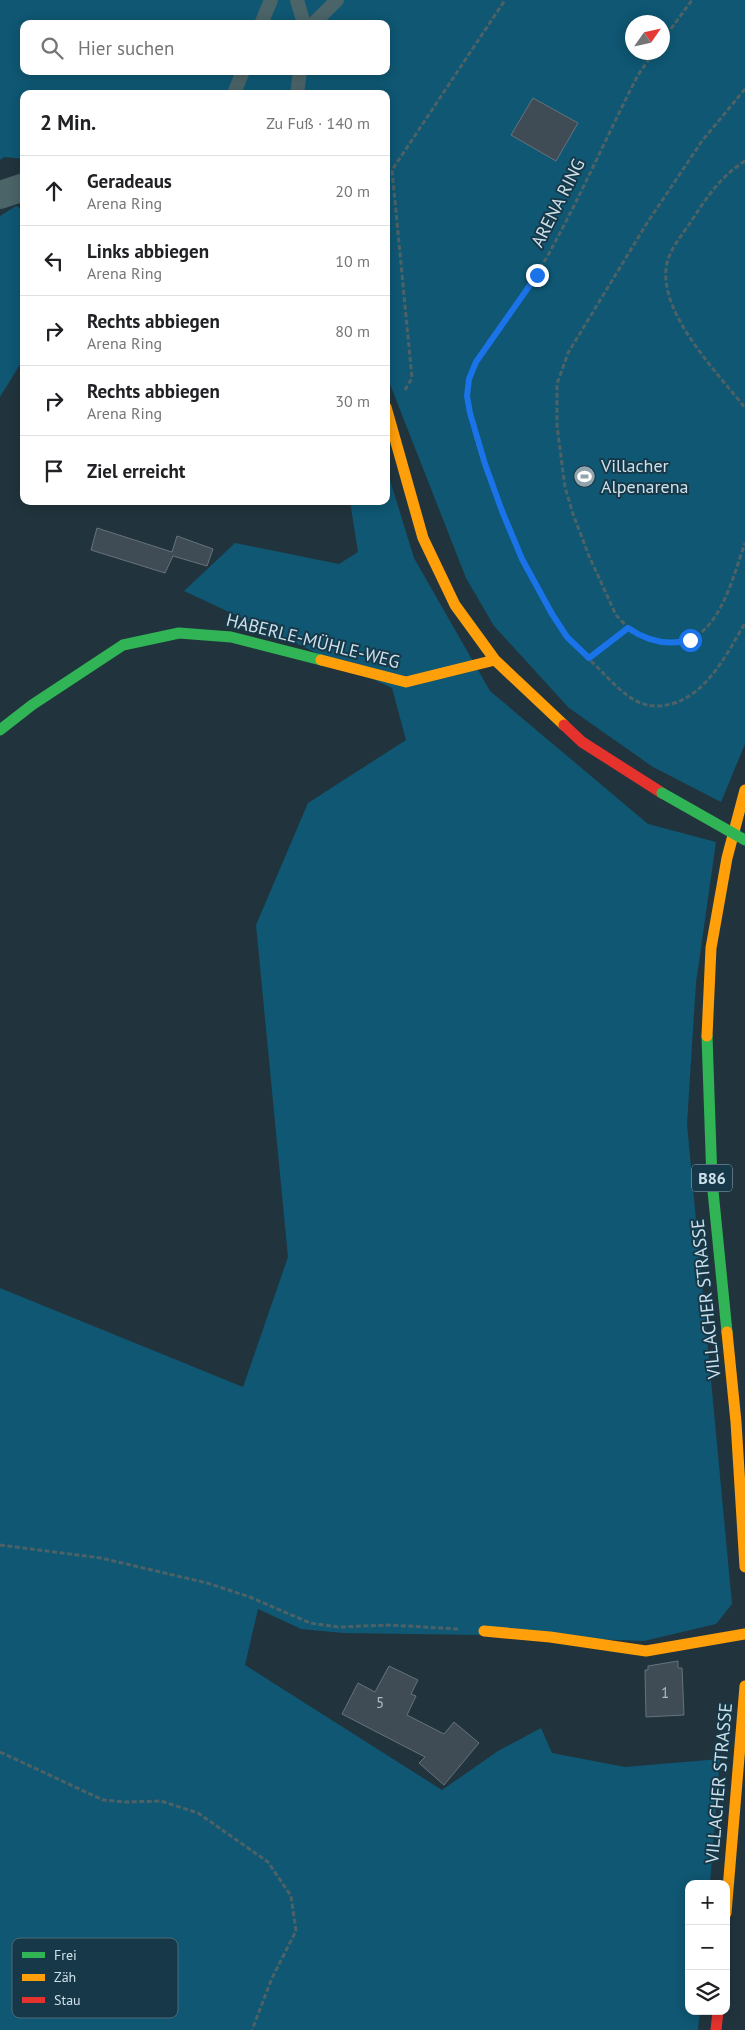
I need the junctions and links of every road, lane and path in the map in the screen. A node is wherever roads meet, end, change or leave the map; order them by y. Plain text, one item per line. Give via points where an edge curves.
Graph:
1 (270, 0) edge
2 (297, 0) edge
3 (337, 0) edge
4 (505, 0) edge
5 (692, 0) edge
6 (262, 20) edge
7 (303, 20) edge
8 (317, 20) edge
9 (670, 30) edge
10 (648, 60) edge
11 (241, 75) edge
12 (299, 75) edge
13 (745, 89) edge
14 (235, 90) edge
15 (298, 90) edge
16 (745, 161) edge
17 (20, 188) edge
18 (0, 195) edge
19 (745, 408) edge
20 (390, 420) joint
21 (745, 543) edge
22 (745, 623) edge
23 (628, 628) junction
24 (589, 658) junction
25 (494, 660) junction
26 (0, 730) edge
27 (745, 790) edge
28 (745, 840) edge
29 (0, 1545) edge
30 (745, 1568) edge
31 (484, 1630) joint
32 (745, 1634) edge
33 (745, 1686) edge
34 (0, 1752) edge
35 (729, 1880) edge
36 (718, 2015) edge
37 (252, 2030) edge
38 (716, 2030) edge

1 - 6 lane
2 - 7 lane
3 - 8 lane
4 - 20 path via 392,170 412,378
5 - 9 path
10 - 24 path, ARENA RING via 537,275 476,362 467,396 482,456 522,559 567,637
11 - 14 lane
12 - 15 lane
13 - 23 path via 702,141 647,223 568,353 557,384 560,457 573,514 616,615
16 - 19 path via 728,172 704,202 672,251 666,273 669,297 682,324
17 - 18 street
20 - 25 street via 423,538 455,605
21 - 23 path via 717,614 700,634 676,644 640,637
22 - 24 path, ARENA RING via 712,675 692,695 676,703 658,706 638,703 610,681
23 - 24 path
25 - 26 street, HABERLE-MÜHLE-WEG via 406,682 232,637 179,632 123,644
25 - 28 street, bridge via 582,742
27 - 30 street, VILLACHER STRASSE / B86 via 727,858 711,948 706,1048 712,1181 736,1422
29 - 31 path via 102,1558 207,1583 250,1597 310,1623 338,1627 390,1625
31 - 32 street via 646,1651
33 - 35 street, VILLACHER STRASSE
34 - 37 path via 103,1800 161,1800 198,1813 268,1862 291,1896 296,1931 272,1978
36 - 38 street

